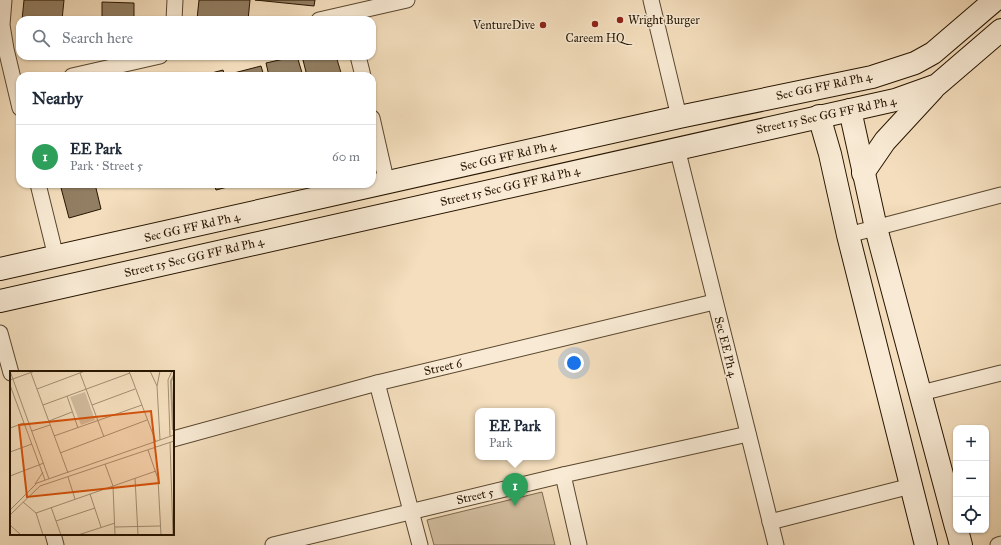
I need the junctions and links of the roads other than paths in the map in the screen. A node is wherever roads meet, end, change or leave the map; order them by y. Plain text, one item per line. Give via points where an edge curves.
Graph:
1 (4, 0) edge
2 (175, 0) edge
3 (407, 0) edge
4 (651, 0) edge
5 (995, 0) edge
6 (350, 11) edge
7 (174, 16) edge
8 (333, 16) edge
9 (1001, 30) edge
10 (142, 60) edge
11 (359, 60) edge
12 (90, 72) edge
13 (362, 72) edge
14 (16, 82) edge
15 (937, 85) junction
16 (850, 110) junction
17 (820, 116) junction
18 (679, 117) junction
19 (376, 137) edge
20 (677, 148) junction
21 (863, 173) junction
22 (386, 184) junction
23 (376, 186) edge
24 (39, 188) edge
25 (368, 188) edge
26 (1001, 195) edge
27 (876, 228) junction
28 (848, 235) junction
29 (56, 257) junction
30 (0, 269) edge
31 (0, 301) edge
32 (714, 302) junction
33 (0, 333) edge
34 (10, 371) edge
35 (1001, 373) edge
36 (377, 383) junction
37 (921, 393) junction
38 (748, 434) junction
39 (174, 439) edge
40 (563, 475) junction
41 (911, 486) junction
42 (412, 512) junction
43 (953, 516) edge
44 (770, 522) junction
45 (958, 533) edge
46 (53, 535) edge
47 (1001, 544) edge
48 (56, 545) edge
49 (273, 545) edge
50 (420, 545) edge
51 (579, 545) edge
52 (776, 545) edge
53 (926, 545) edge
54 (961, 545) edge
55 (998, 545) edge

1 - 14 street via 2,25
2 - 7 street
3 - 6 street
4 - 18 street
5 - 18 main road, Sec GG FF Rd Ph 4 via 933,53 916,63 872,77
6 - 8 street
9 - 15 main road, Street 15 Sec GG FF Rd Ph 4
10 - 12 street
11 - 13 street
15 - 16 main road, Street 15 Sec GG FF Rd Ph 4 via 895,100
15 - 21 main road via 885,141
16 - 17 main road, Street 15 Sec GG FF Rd Ph 4
16 - 21 main road
17 - 20 main road, Street 15 Sec GG FF Rd Ph 4
17 - 28 main road
18 - 22 main road, Sec GG FF Rd Ph 4
19 - 22 street
20 - 31 main road, Street 15 Sec GG FF Rd Ph 4
20 - 32 street, Sec EE Ph 4
21 - 27 main road
22 - 23 main road, Sec GG FF Rd Ph 4
24 - 29 street
25 - 29 main road, Sec GG FF Rd Ph 4
26 - 27 street
27 - 28 street
27 - 37 main road
28 - 41 main road
29 - 30 main road, Sec GG FF Rd Ph 4
32 - 36 street, Street 6
32 - 38 street, Sec EE Ph 4
33 - 34 street
35 - 37 street
36 - 39 street, Street 6
36 - 42 street
37 - 43 main road
38 - 40 street, Street 5
38 - 44 street, Sec EE Ph 4
40 - 42 street, Street 5
40 - 51 street
41 - 44 street
41 - 53 main road
42 - 49 street, Street 5
42 - 50 street
44 - 52 street, Sec EE Ph 4
45 - 54 main road
46 - 48 street
47 - 55 street

